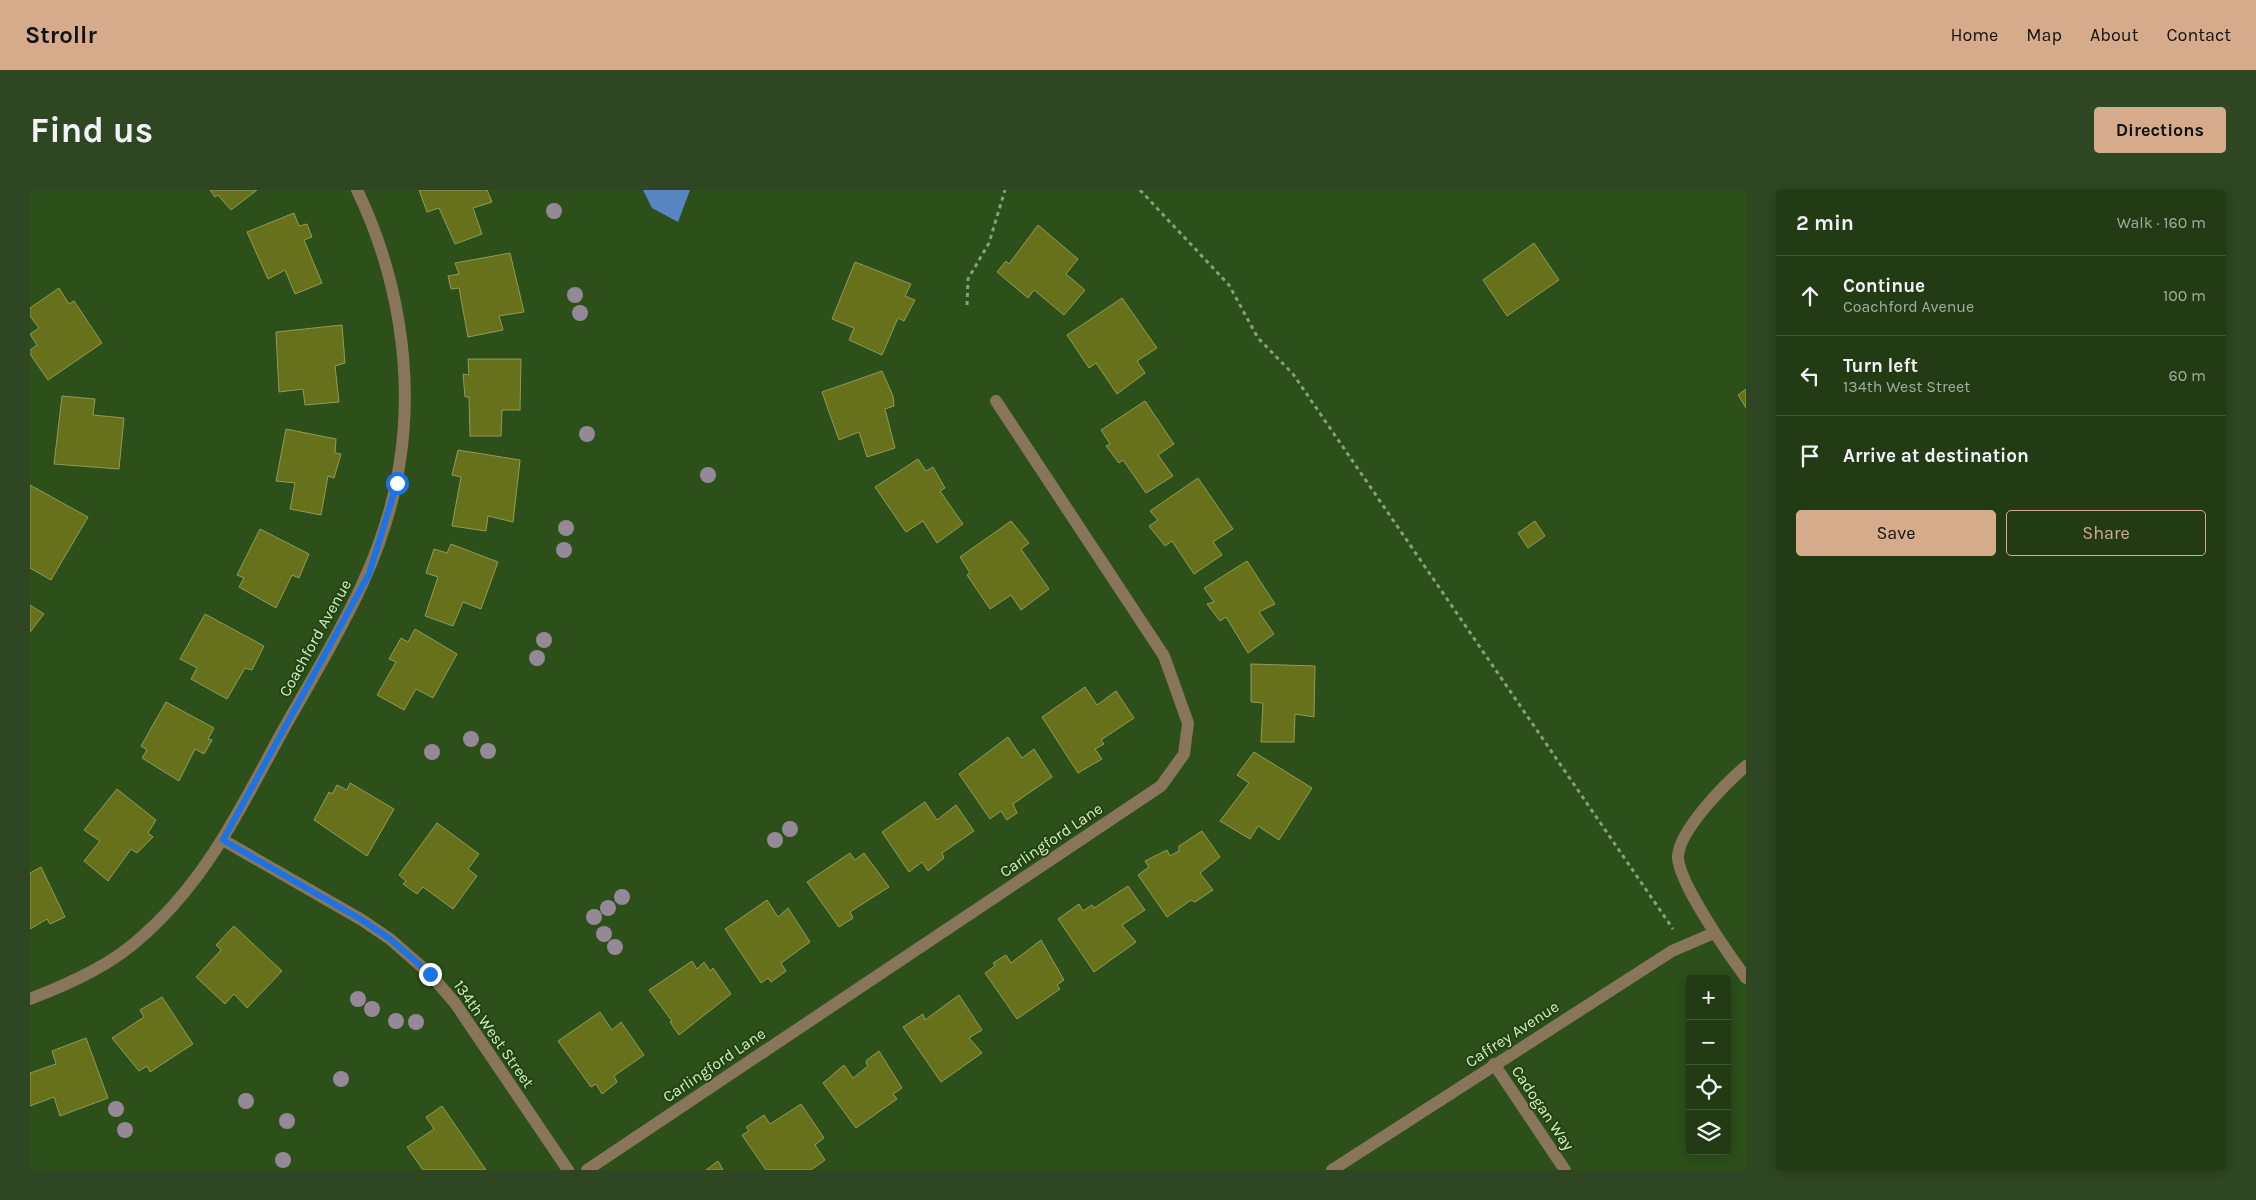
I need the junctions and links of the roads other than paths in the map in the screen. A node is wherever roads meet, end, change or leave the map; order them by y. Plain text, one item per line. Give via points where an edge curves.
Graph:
1 (357, 190) edge
2 (996, 401) dead end
3 (1741, 770) edge
4 (223, 840) junction
5 (1714, 933) junction
6 (1746, 978) edge
7 (30, 999) edge
8 (1494, 1064) junction
9 (568, 1170) edge
10 (587, 1170) edge
11 (1332, 1170) edge
12 (1565, 1170) edge

1 - 4 street, Coachford Avenue via 390,280 403,353 404,394 397,483 369,574
2 - 10 street, Carlingford Lane via 1164,656 1188,723 1184,754 1161,786
3 - 5 street via 1697,819 1680,848 1678,858 1682,873
4 - 7 street, Coachford Avenue via 188,890 145,935 99,967
4 - 9 street, 134th West Street via 362,920 390,939 430,974 455,1004
5 - 6 street
5 - 8 street, Caffrey Avenue via 1672,951
8 - 11 street, Caffrey Avenue
8 - 12 street, Cadogan Way

